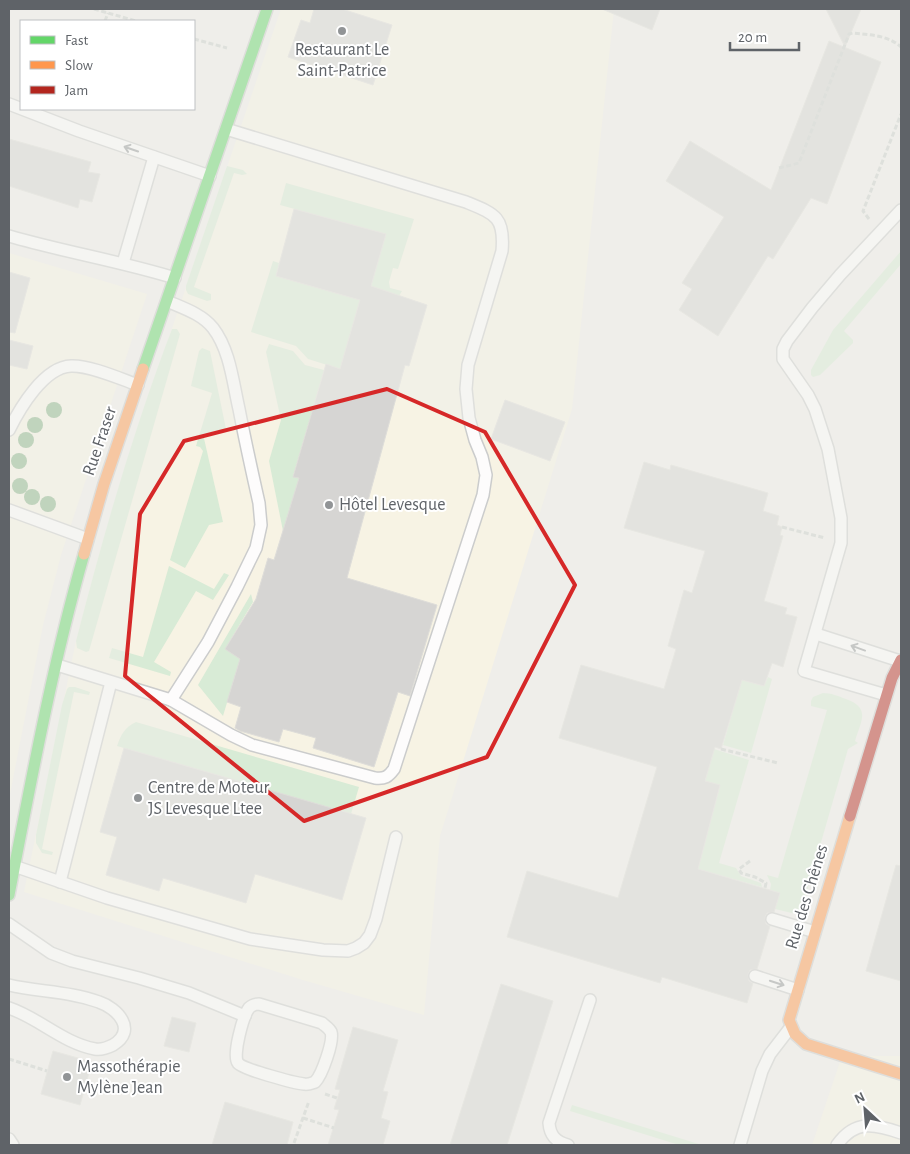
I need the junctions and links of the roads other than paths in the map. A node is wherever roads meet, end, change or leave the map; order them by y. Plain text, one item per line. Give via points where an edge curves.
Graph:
1 (266, 9) edge
2 (23, 110) edge
3 (226, 129) junction
4 (154, 157) junction
5 (210, 176) junction
6 (901, 210) edge
7 (9, 236) edge
8 (123, 263) junction
9 (175, 278) junction
10 (167, 301) junction
11 (138, 385) junction
12 (9, 430) edge
13 (10, 510) edge
14 (88, 539) junction
15 (816, 634) junction
16 (901, 661) edge
17 (57, 665) junction
18 (111, 682) junction
19 (886, 695) junction
20 (171, 700) junction
21 (396, 837) dead end
22 (14, 866) junction
23 (60, 882) junction
24 (9, 895) edge
25 (772, 918) dead end
26 (9, 924) edge
27 (815, 932) junction
28 (755, 976) dead end
29 (9, 985) edge
30 (798, 990) junction
31 (590, 1000) dead end
32 (9, 1008) edge
33 (245, 1016) junction
34 (790, 1028) junction
35 (901, 1074) edge
36 (901, 1133) edge
37 (9, 1139) edge
38 (13, 1145) edge
39 (568, 1145) edge
40 (740, 1145) edge
41 (837, 1145) edge

1 - 3 main road, Rue Fraser
4 -> 2 lane
3 - 5 main road, Rue Fraser
3 - 20 lane via 466,202 487,211 498,221 504,234 502,251 468,365 467,381 470,418 486,475 483,495 394,769 388,777 375,778 252,745
4 - 5 lane
4 - 8 lane
5 - 9 main road, Rue Fraser
6 - 15 lane via 812,308 783,349 789,370 815,409 828,449 841,518 841,543
7 - 8 lane
8 - 9 lane
9 - 10 main road, Rue Fraser
10 - 11 main road, Rue Fraser
10 - 20 lane via 204,320 213,328 223,346 262,525 256,548 238,587
11 - 12 lane via 90,369 71,366 62,369 30,394
11 - 14 main road, Rue Fraser
13 - 14 lane
14 - 17 main road, Rue Fraser
16 -> 15 lane
15 - 19 lane via 804,671
16 - 19 main road, Rue des Chênes
17 - 18 lane
17 - 22 main road, Rue Fraser
18 - 20 lane
18 - 23 lane
19 - 27 main road, Rue des Chênes
21 - 23 lane via 370,934 364,943 348,950 315,949 250,939
22 - 23 lane
22 - 24 main road, Rue Fraser
25 - 27 lane
26 - 33 lane via 51,953 189,994
27 - 30 main road, Rue des Chênes
28 -> 30 lane
29 - 32 lane via 62,992 99,1002 116,1010 125,1030 117,1042 98,1049 71,1041 35,1019
30 - 34 main road, Rue des Chênes via 789,1020
31 - 39 lane via 549,1123 554,1138
33 - 33 lane via 248,1008 259,1004 328,1028 331,1040 319,1078 305,1085 241,1067 235,1058
34 - 35 main road via 806,1044
34 - 40 lane via 770,1054 762,1071
36 - 41 lane via 877,1125 860,1126 844,1135
37 - 38 lane

